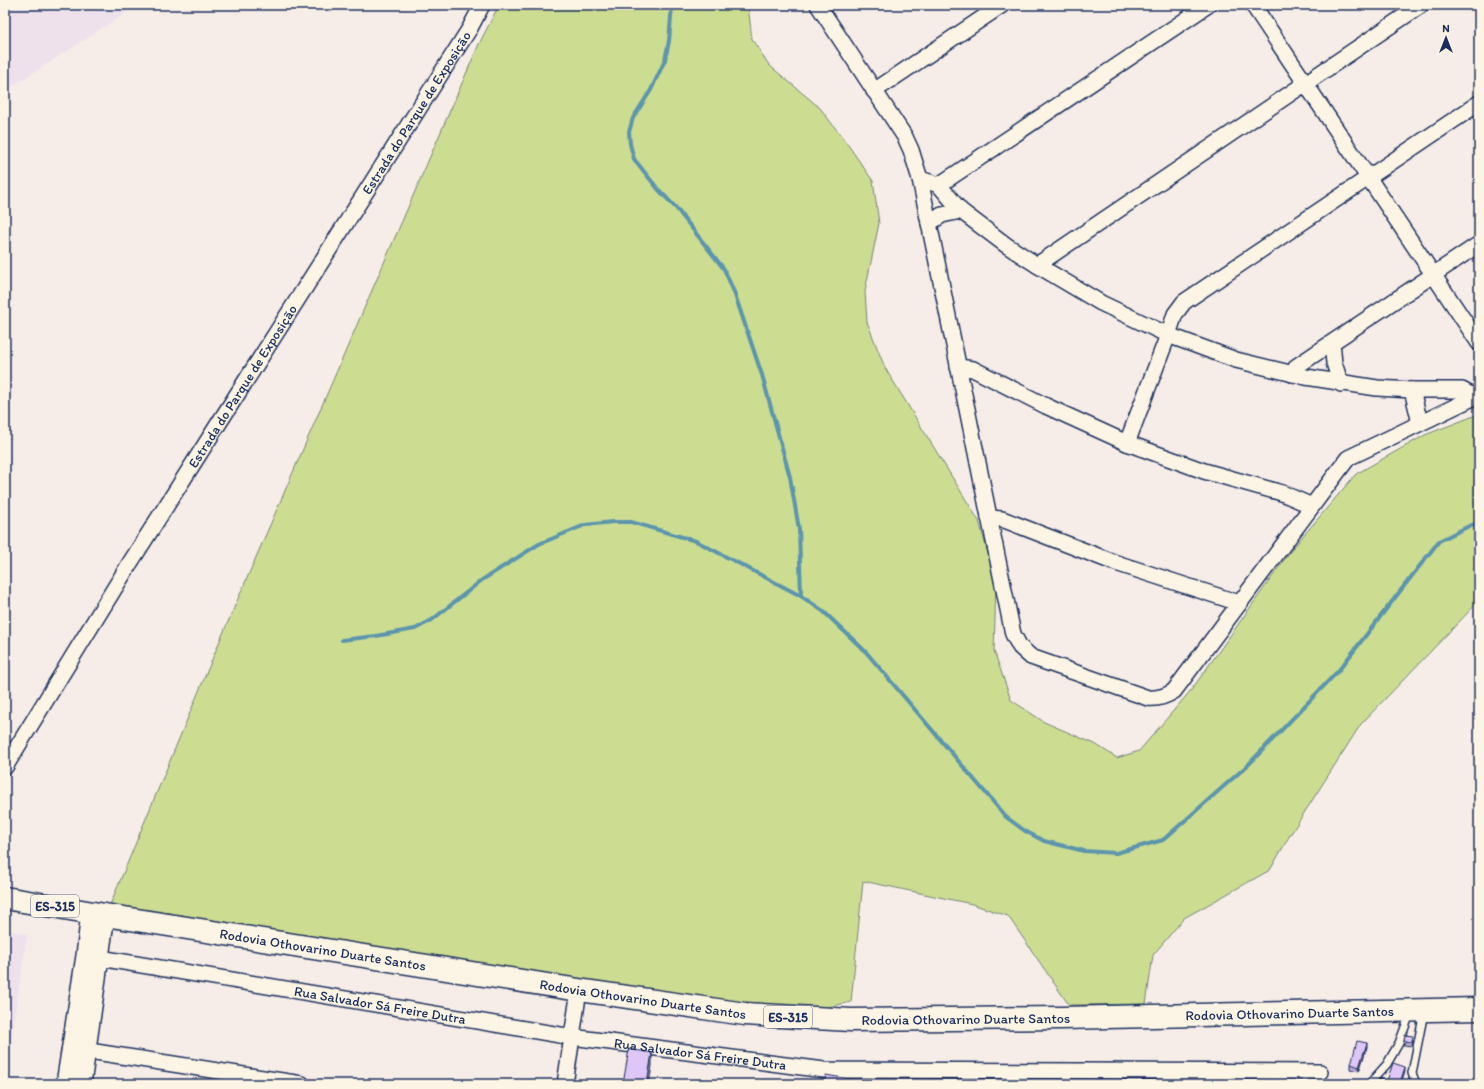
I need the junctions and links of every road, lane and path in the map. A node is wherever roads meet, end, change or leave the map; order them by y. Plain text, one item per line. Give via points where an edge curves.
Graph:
1 (482, 5) edge
2 (818, 5) edge
3 (1002, 5) edge
4 (1208, 5) edge
5 (1252, 5) edge
6 (1421, 5) edge
7 (1305, 84) junction
8 (874, 91) junction
9 (1479, 103) edge
10 (1368, 177) junction
11 (920, 179) junction
12 (939, 185) junction
13 (960, 211) junction
14 (929, 224) junction
15 (1479, 244) edge
16 (1037, 266) junction
17 (1433, 275) junction
18 (1168, 335) junction
19 (1332, 343) junction
20 (1479, 343) edge
21 (958, 367) junction
22 (1292, 374) junction
23 (1341, 384) junction
24 (1412, 390) junction
25 (1477, 396) edge
26 (1420, 423) junction
27 (1127, 443) junction
28 (1312, 506) junction
29 (989, 518) junction
30 (1239, 603) junction
31 (5, 767) edge
32 (5, 898) edge
33 (98, 914) junction
34 (92, 957) junction
35 (579, 990) junction
36 (1479, 1009) edge
37 (1418, 1010) junction
38 (572, 1037) junction
39 (79, 1049) junction
40 (1320, 1072) dead end
41 (1053, 1077) edge
42 (66, 1084) edge
43 (81, 1084) edge
44 (302, 1084) edge
45 (565, 1084) edge
46 (1369, 1084) edge
47 (1416, 1084) edge

1 - 31 street, Estrada do Parque de Exposição via 470,28 130,563
2 - 8 street
3 - 8 street
4 - 12 street
5 - 7 street
6 - 7 street
7 - 10 street
7 - 16 street
8 - 11 street via 905,137
9 - 10 street
10 - 17 street
10 - 18 street via 1184,302 1175,314
11 - 12 street
11 - 14 street
12 - 13 street
13 - 14 street via 942,215
13 - 16 street
14 - 21 street
15 - 17 street
16 - 18 street via 1101,303
17 - 19 street
17 - 20 street
18 - 22 street via 1236,360
18 - 27 street
19 - 22 street via 1297,366
19 - 23 street via 1334,363
21 - 27 street via 973,369 1059,413
21 - 29 street
22 - 23 street
23 - 24 street
24 - 25 street via 1462,390
24 - 26 street
25 - 26 street
26 - 28 street via 1348,458
27 - 28 street via 1204,470 1282,493
28 - 30 street
29 - 30 street via 1002,519 1113,562
29 - 30 street via 1013,634 1020,647 1030,657 1141,696 1155,699 1174,690
32 - 33 main road, Rodovia Othovarino Duarte Santos / ES-315
33 - 34 street
33 - 35 main road, Rodovia Othovarino Duarte Santos / ES-315
34 - 38 street, Rua Salvador Sá Freire Dutra
34 - 39 street
35 - 37 main road, Rodovia Othovarino Duarte Santos / ES-315 via 745,1014 852,1020
35 - 38 street
36 - 37 main road, Rodovia Othovarino Duarte Santos / ES-315
37 - 46 lane via 1387,1064
37 - 47 lane via 1412,1072
38 - 41 street, Rua Salvador Sá Freire Dutra via 824,1070
38 - 45 street
39 - 42 street
39 - 43 street
39 - 44 street
40 - 41 street, Rua Salvador Sá Freire Dutra

